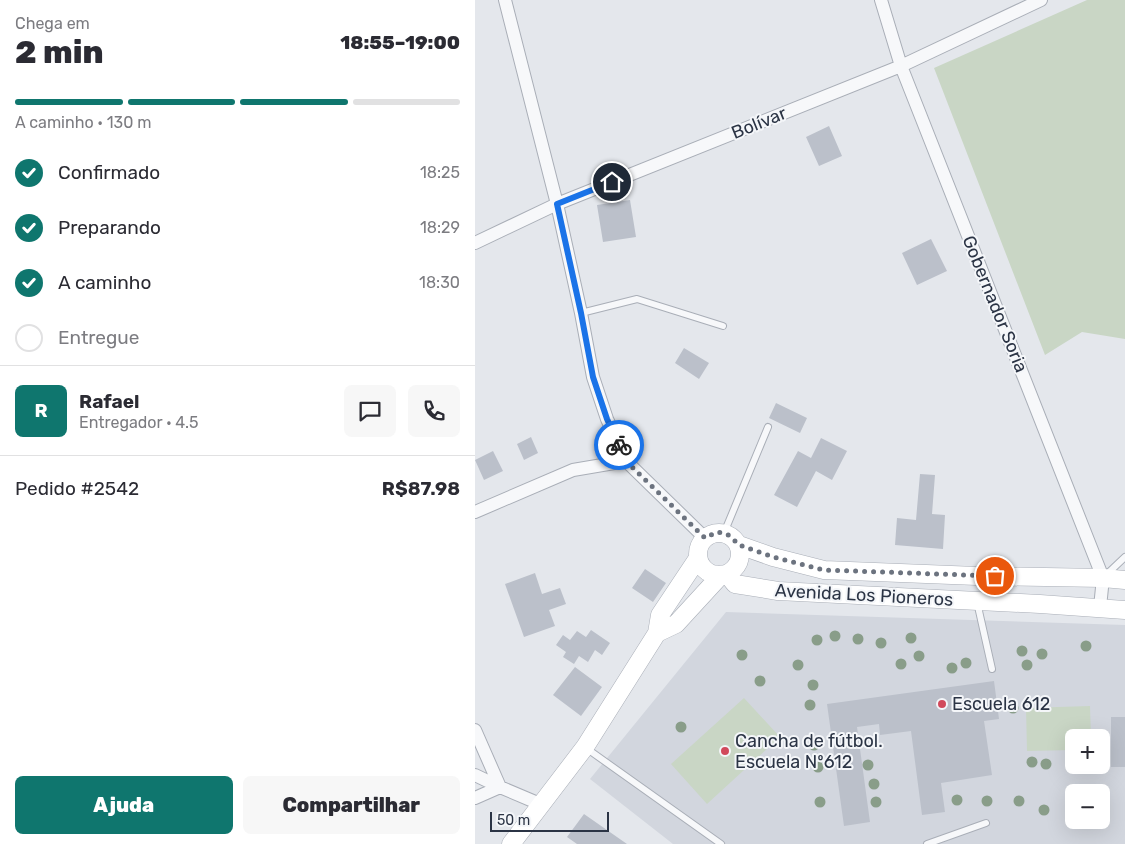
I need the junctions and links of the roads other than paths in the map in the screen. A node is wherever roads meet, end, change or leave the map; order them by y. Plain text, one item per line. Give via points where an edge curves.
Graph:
1 (505, 0) edge
2 (881, 0) edge
3 (1041, 0) edge
4 (901, 66) junction
5 (557, 204) junction
6 (475, 243) edge
7 (581, 313) junction
8 (723, 326) dead end
9 (768, 428) dead end
10 (626, 461) junction
11 (475, 512) edge
12 (724, 533) junction
13 (705, 538) junction
14 (739, 545) junction
15 (1125, 557) edge
16 (698, 558) junction
17 (724, 575) junction
18 (1103, 578) junction
19 (1125, 580) edge
20 (977, 601) junction
21 (1100, 607) junction
22 (1125, 610) edge
23 (657, 633) junction
24 (992, 669) dead end
25 (475, 730) edge
26 (585, 747) junction
27 (475, 775) edge
28 (499, 787) junction
29 (475, 798) edge
30 (540, 804) junction
31 (986, 823) dead end
32 (511, 844) edge
33 (721, 844) edge
34 (927, 844) edge

1 - 5 street
2 - 4 street, Gobernador Soria
3 - 4 street, Bolívar
4 - 5 street, Bolívar
4 - 18 street, Gobernador Soria
5 - 6 street, Bolívar
5 - 7 street
7 - 8 lane via 637,299
7 - 10 street via 593,377
9 - 12 lane
10 - 11 street via 573,470
10 - 13 street
12 - 13 main road via 717,532
12 - 14 main road
13 - 16 main road
14 - 17 main road via 737,565
14 - 18 main road, Avenida Los Pioneros via 824,570
15 - 18 lane
16 - 17 main road via 704,569 715,575
16 - 23 main road via 660,616
17 - 20 main road, Avenida Los Pioneros via 735,584 778,591
17 - 23 main road via 676,624
18 - 19 main road, Avenida Los Pioneros
18 - 21 street, Gobernador Soria
20 - 21 main road, Avenida Los Pioneros
20 - 24 lane
21 - 22 main road, Avenida Los Pioneros
23 - 26 main road
25 - 28 street
26 - 30 main road
26 - 33 lane
27 - 28 street
28 - 29 street
28 - 30 street
30 - 32 main road
31 - 34 lane

